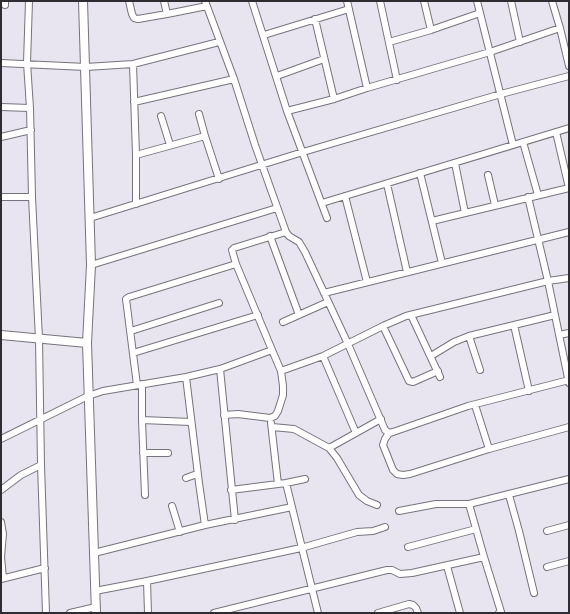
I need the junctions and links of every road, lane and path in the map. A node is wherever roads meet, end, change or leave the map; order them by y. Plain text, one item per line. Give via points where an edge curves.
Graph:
1 (29, 1) edge
2 (83, 1) edge
3 (130, 1) edge
4 (164, 1) edge
5 (252, 1) edge
6 (347, 1) edge
7 (380, 1) edge
8 (424, 1) edge
9 (477, 1) edge
10 (511, 1) edge
11 (552, 1) edge
12 (206, 3) edge
13 (349, 9) junction
14 (480, 13) junction
15 (167, 14) junction
16 (315, 19) junction
17 (560, 28) junction
18 (431, 30) junction
19 (264, 36) junction
20 (219, 42) junction
21 (389, 42) junction
22 (520, 42) junction
23 (490, 52) junction
24 (324, 59) junction
25 (1, 63) edge
26 (27, 63) junction
27 (133, 64) junction
28 (86, 66) junction
29 (569, 66) edge
30 (277, 76) junction
31 (569, 76) edge
32 (234, 79) junction
33 (397, 80) junction
34 (367, 88) junction
35 (501, 94) junction
36 (334, 99) junction
37 (134, 102) junction
38 (1, 107) edge
39 (30, 108) junction
40 (287, 111) junction
41 (199, 114) dead end
42 (161, 116) dead end
43 (569, 128) edge
44 (31, 130) junction
45 (556, 132) junction
46 (205, 136) junction
47 (1, 137) edge
48 (523, 142) junction
49 (170, 145) junction
50 (513, 145) junction
51 (303, 152) junction
52 (136, 155) junction
53 (455, 163) junction
54 (262, 165) junction
55 (420, 173) junction
56 (488, 175) dead end
57 (219, 179) junction
58 (387, 184) junction
59 (569, 188) edge
60 (538, 195) junction
61 (345, 196) junction
62 (1, 197) edge
63 (32, 197) junction
64 (528, 197) junction
65 (322, 203) junction
66 (136, 204) junction
67 (495, 205) junction
68 (277, 208) junction
69 (465, 213) junction
70 (90, 218) junction
71 (327, 218) dead end
72 (432, 221) junction
73 (286, 232) junction
74 (569, 232) edge
75 (270, 236) junction
76 (538, 239) junction
77 (442, 263) junction
78 (236, 264) junction
79 (91, 265) junction
80 (407, 272) junction
81 (569, 278) edge
82 (548, 281) junction
83 (367, 282) junction
84 (324, 293) junction
85 (328, 302) junction
86 (219, 303) dead end
87 (258, 315) junction
88 (299, 315) junction
89 (411, 315) junction
90 (555, 315) junction
91 (283, 322) dead end
92 (514, 325) junction
93 (383, 326) junction
94 (131, 331) junction
95 (569, 333) edge
96 (1, 335) edge
97 (469, 336) junction
98 (559, 336) junction
99 (39, 339) junction
100 (87, 344) junction
101 (348, 344) junction
102 (272, 350) junction
103 (134, 353) junction
104 (323, 356) junction
105 (431, 356) junction
106 (220, 369) junction
107 (480, 370) dead end
108 (281, 371) junction
109 (186, 377) junction
110 (569, 381) edge
111 (140, 384) junction
112 (529, 391) junction
113 (88, 396) junction
114 (475, 405) junction
115 (224, 415) junction
116 (270, 418) junction
117 (40, 419) junction
118 (381, 419) junction
119 (142, 420) junction
120 (191, 422) junction
121 (272, 427) junction
122 (569, 427) edge
123 (389, 432) junction
124 (356, 433) junction
125 (1, 439) edge
126 (329, 448) junction
127 (489, 449) junction
128 (143, 453) junction
129 (168, 453) dead end
130 (41, 465) junction
131 (198, 474) junction
132 (186, 478) dead end
133 (305, 479) dead end
134 (569, 479) edge
135 (286, 483) junction
136 (278, 484) junction
137 (1, 490) edge
138 (232, 490) junction
139 (145, 495) dead end
140 (509, 495) junction
141 (469, 504) junction
142 (377, 505) dead end
143 (172, 506) dead end
144 (292, 507) junction
145 (399, 511) dead end
146 (235, 520) junction
147 (1, 522) edge
148 (205, 525) junction
149 (569, 525) edge
150 (385, 527) dead end
151 (476, 529) junction
152 (548, 531) dead end
153 (180, 532) junction
154 (2, 534) edge
155 (408, 547) dead end
156 (301, 548) junction
157 (94, 553) junction
158 (484, 557) junction
159 (569, 561) edge
160 (447, 566) junction
161 (547, 567) dead end
162 (44, 568) junction
163 (2, 579) edge
164 (147, 581) junction
165 (312, 590) junction
166 (95, 591) junction
167 (534, 593) dead end
168 (96, 610) edge
169 (46, 613) edge
170 (70, 613) edge
171 (148, 613) edge
172 (214, 613) edge
173 (318, 613) edge
174 (378, 613) edge
175 (418, 613) edge
176 (460, 613) edge
177 (499, 613) edge

1 - 26 street
2 - 28 street
3 - 15 street via 134,18
4 - 15 street
5 - 19 street
6 - 13 street
7 - 21 street
8 - 18 street
9 - 14 street
10 - 22 street
11 - 17 street
12 - 15 street
12 - 20 street
13 - 16 street
13 - 34 street
14 - 18 street
14 - 23 street
16 - 19 street
16 - 24 street
17 - 22 street
17 - 29 street
18 - 21 street
19 - 30 street
20 - 27 street
20 - 32 street
21 - 33 street
22 - 23 street
23 - 33 street
23 - 35 street
24 - 30 street
24 - 36 street
25 - 26 street
26 - 28 street
26 - 39 street
27 - 28 street
27 - 37 street
28 - 70 street
30 - 40 street
31 - 35 street
32 - 37 street
32 - 54 street
33 - 34 street
34 - 36 street
35 - 50 street
35 - 51 street
36 - 40 street
37 - 52 street
38 - 39 street
39 - 44 street
40 - 51 street
41 - 46 street
42 - 49 street
43 - 45 street
44 - 47 street
44 - 63 street
45 - 48 street
45 - 59 street
46 - 49 street
46 - 57 street
48 - 50 street
48 - 60 street
49 - 52 street
50 - 53 street
51 - 54 street
51 - 65 street
52 - 66 street
53 - 55 street
53 - 69 street
54 - 57 street
54 - 68 street
55 - 58 street
55 - 72 street
56 - 67 street
57 - 66 street
58 - 61 street
58 - 80 street
59 - 60 street
60 - 64 street
61 - 65 street
61 - 83 street
62 - 63 street
63 - 99 street
64 - 67 street
64 - 76 street
65 - 71 street
66 - 70 street
67 - 69 street
68 - 73 street
68 - 79 street
69 - 72 street
70 - 79 street
72 - 77 street
73 - 75 street
73 - 84 street via 302,246
74 - 76 street
75 - 78 street via 234,248 232,253
75 - 88 street
76 - 77 street
76 - 82 street
77 - 80 street
78 - 87 street
78 - 94 street via 129,297 126,303
79 - 100 street
80 - 83 street
81 - 82 street
82 - 89 street
82 - 90 street
83 - 84 street
84 - 85 street
85 - 88 street
85 - 101 street
86 - 94 street
87 - 102 street
87 - 103 street
88 - 91 street
89 - 93 street
89 - 105 street
90 - 92 street
90 - 98 street
92 - 97 street
92 - 112 street
93 - 101 street
93 - 105 street via 409,381 439,374
94 - 103 street
95 - 98 street
96 - 99 street
97 - 105 street
97 - 107 street
98 - 110 street
99 - 100 street
99 - 117 street
100 - 113 street
101 - 104 street
101 - 118 street
102 - 106 street
102 - 108 street
103 - 111 street
104 - 108 street
104 - 124 street
106 - 109 street
106 - 115 street
108 - 116 street via 282,401 275,416
109 - 111 street
109 - 120 street
110 - 112 street
111 - 113 street via 109,389
111 - 119 street
112 - 114 street
113 - 117 street
113 - 157 street
114 - 123 street
114 - 127 street
115 - 116 street
115 - 138 street
116 - 121 street
117 - 125 street
117 - 130 street
118 - 123 street via 385,430
118 - 124 street
119 - 120 street
119 - 128 street
120 - 131 street
121 - 126 street via 294,429
121 - 136 street
122 - 127 street
123 - 127 street via 383,445 393,470 400,475
124 - 126 street
126 - 142 street via 359,496
128 - 129 street
128 - 139 street
130 - 137 street via 21,475
130 - 162 street
131 - 132 street
131 - 148 street
133 - 135 street
134 - 140 street
135 - 136 street
135 - 144 street
136 - 138 street
138 - 146 street
140 - 141 street
140 - 167 street
141 - 145 street via 436,504
141 - 151 street
143 - 153 street
144 - 146 street
144 - 156 street
146 - 148 street
147 - 154 street
148 - 153 street
149 - 152 street
150 - 156 street
151 - 155 street
151 - 158 street
153 - 157 street
154 - 163 street
156 - 164 street
156 - 165 street
157 - 166 street
158 - 160 street
158 - 177 street via 501,612
159 - 161 street
160 - 165 street via 405,574 387,570
160 - 176 street
162 - 163 street
162 - 169 street
164 - 166 street
164 - 171 street
165 - 172 street
165 - 173 street
166 - 168 street
168 - 170 street
174 - 175 street via 409,604 416,608

